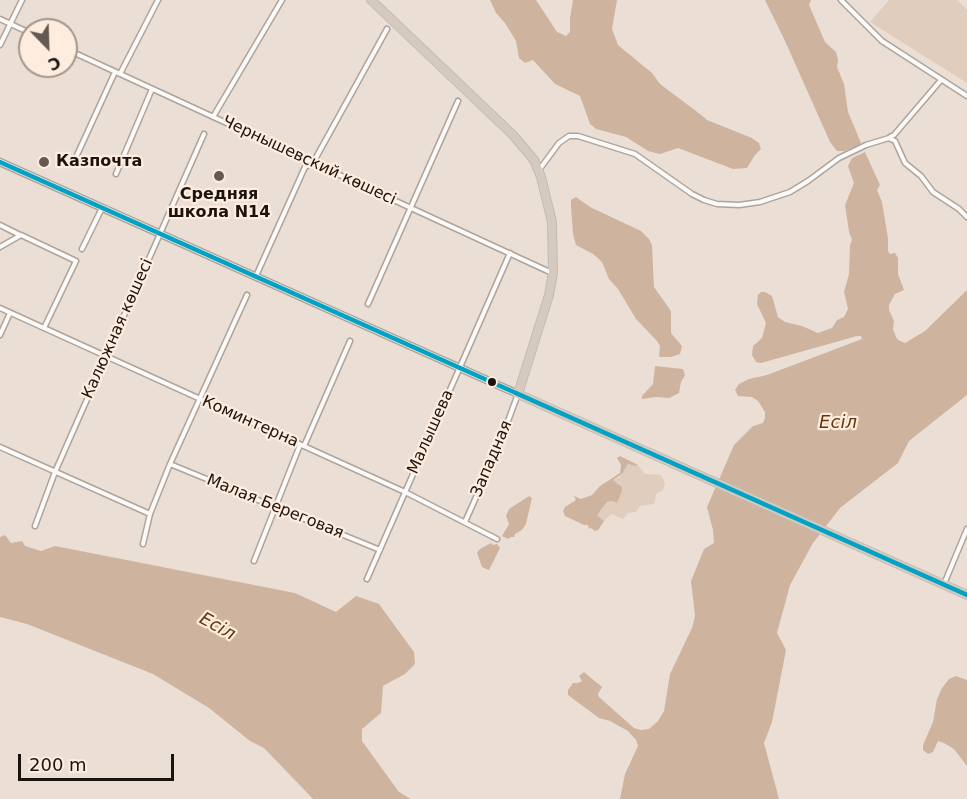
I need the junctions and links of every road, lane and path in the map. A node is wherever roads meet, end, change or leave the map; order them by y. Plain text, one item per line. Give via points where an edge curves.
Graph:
1 (22, 0) edge
2 (158, 0) edge
3 (282, 0) edge
4 (372, 0) edge
5 (841, 0) edge
6 (0, 19) edge
7 (10, 23) junction
8 (18, 27) edge
9 (387, 29) dead end
10 (0, 45) edge
11 (78, 55) edge
12 (118, 73) junction
13 (941, 80) junction
14 (152, 89) junction
15 (967, 96) edge
16 (458, 101) dead end
17 (213, 117) junction
18 (204, 134) dead end
19 (889, 138) junction
20 (76, 155) dead end
21 (0, 162) edge
22 (313, 163) junction
23 (539, 171) junction
24 (116, 174) dead end
25 (411, 207) junction
26 (102, 208) junction
27 (967, 217) edge
28 (0, 225) edge
29 (160, 233) junction
30 (21, 235) junction
31 (0, 247) edge
32 (82, 249) dead end
33 (510, 253) junction
34 (553, 273) junction
35 (256, 277) junction
36 (247, 295) dead end
37 (368, 304) dead end
38 (0, 309) edge
39 (10, 313) junction
40 (44, 328) junction
41 (0, 334) edge
42 (350, 341) dead end
43 (106, 357) junction
44 (459, 368) junction
45 (518, 394) junction
46 (199, 399) junction
47 (302, 446) junction
48 (0, 447) edge
49 (170, 464) junction
50 (55, 471) junction
51 (405, 492) junction
52 (275, 507) junction
53 (150, 514) junction
54 (465, 522) junction
55 (35, 526) dead end
56 (967, 530) edge
57 (497, 539) dead end
58 (143, 544) dead end
59 (380, 550) junction
60 (254, 561) dead end
61 (368, 579) dead end
62 (944, 585) junction
63 (967, 595) edge

1 - 7 street
2 - 12 street
3 - 17 street
4 - 23 highway via 513,135
5 - 13 street via 882,41
6 - 7 street
7 - 8 street
7 - 10 street
9 - 22 street
11 - 12 street, Чернышевский көшесі
12 - 14 street, Чернышевский көшесі
12 - 20 street
13 - 15 street
13 - 19 street
14 - 17 street, Чернышевский көшесі
14 - 24 street
16 - 25 street
17 - 22 street, Чернышевский көшесі
18 - 29 street, Калюжная көшесі
19 - 23 street via 839,158 790,192 739,205 704,200 635,154 578,136 569,136 559,143
19 - 27 street via 895,141 905,163 933,192
21 - 26 main road
22 - 25 street, Чернышевский көшесі
22 - 35 street via 305,167
23 - 34 highway via 552,222
25 - 33 street, Чернышевский көшесі
25 - 37 street
26 - 29 main road
26 - 32 street
28 - 30 street
29 - 35 main road
29 - 43 street, Калюжная көшесі
30 - 31 street
30 - 40 street via 76,261
33 - 34 street, Чернышевский көшесі
33 - 44 street, Малышева
34 - 45 highway
35 - 44 main road
36 - 46 street
38 - 39 street, Коминтерна
39 - 40 street, Коминтерна
39 - 41 street
40 - 43 street, Коминтерна
42 - 47 street
43 - 46 street, Коминтерна
43 - 50 street, Калюжная көшесі
44 - 45 main road
44 - 51 street, Малышева
45 - 54 street, Западная
45 - 62 highway
46 - 47 street, Коминтерна
46 - 49 street
47 - 51 street, Коминтерна
47 - 52 street
48 - 50 street
49 - 52 street, Малая Береговая
49 - 53 street
50 - 53 street
50 - 55 street, Калюжная көшесі
51 - 54 street, Коминтерна
51 - 59 street, Малышева
52 - 59 street, Малая Береговая
52 - 60 street
53 - 58 street
54 - 57 street, Коминтерна
56 - 62 street
59 - 61 street, Малышева
62 - 63 highway

